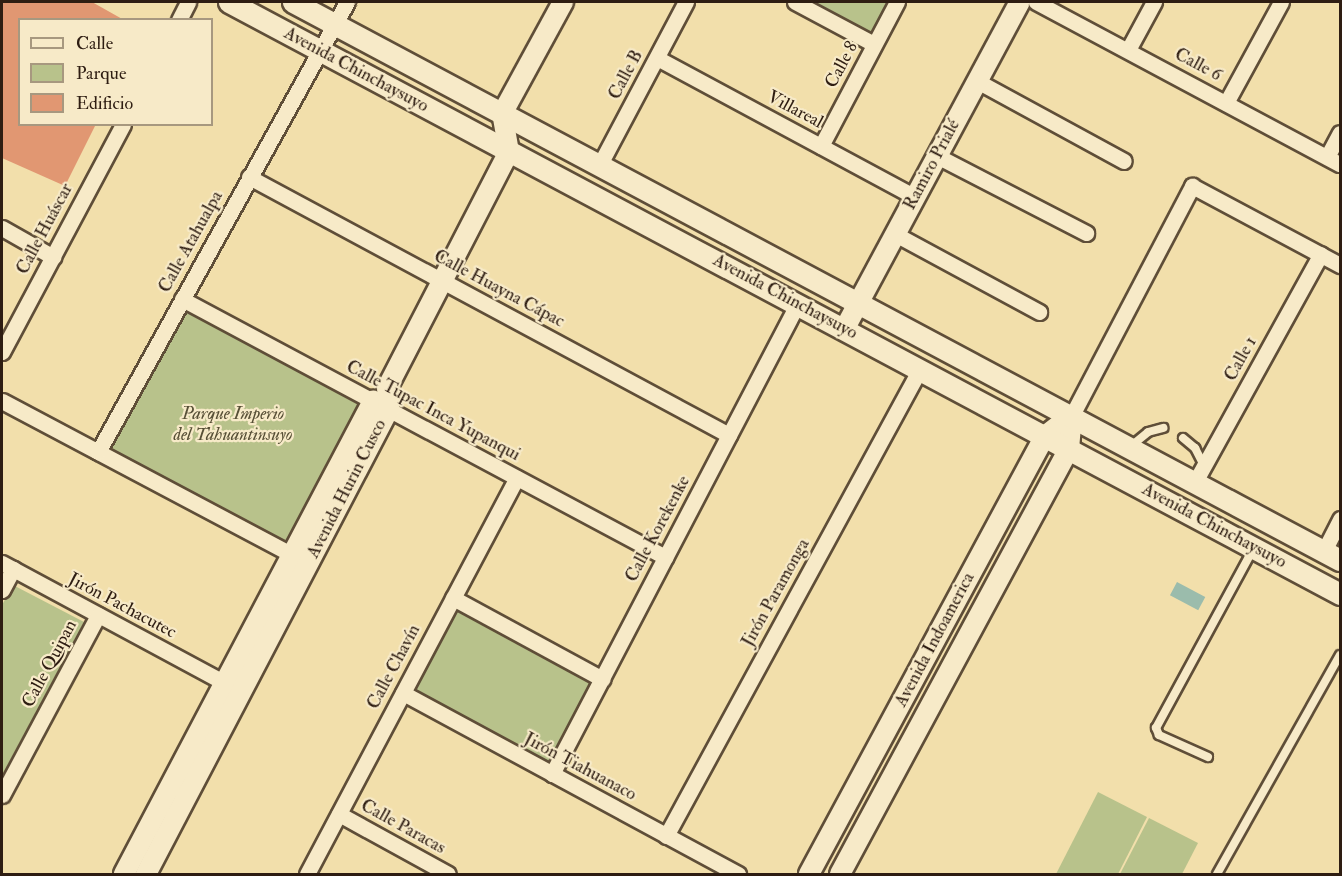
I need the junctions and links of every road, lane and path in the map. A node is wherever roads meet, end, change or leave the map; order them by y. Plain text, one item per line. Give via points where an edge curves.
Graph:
1 (188, 2) edge
2 (229, 2) edge
3 (293, 2) edge
4 (347, 2) edge
5 (563, 2) edge
6 (686, 2) edge
7 (795, 2) edge
8 (897, 2) edge
9 (1020, 2) edge
10 (1036, 2) edge
11 (1154, 2) edge
12 (1281, 2) edge
13 (180, 18) edge
14 (334, 23) junction
15 (874, 44) junction
16 (319, 50) junction
17 (1128, 50) junction
18 (657, 57) junction
19 (977, 81) junction
20 (1226, 103) junction
21 (502, 114) junction
22 (122, 126) edge
23 (1341, 133) edge
24 (821, 146) junction
25 (509, 152) junction
26 (937, 156) junction
27 (1124, 160) dead end
28 (1334, 161) edge
29 (599, 166) junction
30 (249, 177) junction
31 (915, 197) junction
32 (2, 228) edge
33 (1086, 233) dead end
34 (895, 234) junction
35 (1321, 254) junction
36 (53, 257) junction
37 (1341, 265) edge
38 (443, 281) junction
39 (182, 299) junction
40 (798, 303) junction
41 (857, 305) junction
42 (1039, 312) dead end
43 (844, 328) junction
44 (2, 352) edge
45 (920, 369) junction
46 (2, 401) edge
47 (381, 405) junction
48 (1072, 415) junction
49 (1163, 428) dead end
50 (729, 435) junction
51 (1045, 436) junction
52 (1183, 438) dead end
53 (1129, 447) junction
54 (1069, 449) junction
55 (98, 452) junction
56 (1200, 474) junction
57 (517, 478) junction
58 (1341, 519) edge
59 (1254, 548) junction
60 (291, 554) junction
61 (1332, 555) edge
62 (665, 557) junction
63 (7, 566) edge
64 (2, 590) edge
65 (1341, 594) edge
66 (453, 598) junction
67 (98, 615) junction
68 (1341, 655) edge
69 (602, 678) junction
70 (225, 682) junction
71 (403, 693) junction
72 (1208, 757) dead end
73 (552, 774) junction
74 (2, 795) edge
75 (339, 814) junction
76 (666, 836) junction
77 (152, 873) edge
78 (124, 874) edge
79 (307, 874) edge
80 (448, 874) edge
81 (738, 874) edge
82 (809, 874) edge
83 (840, 874) edge
84 (1217, 874) edge

1 - 13 street
2 - 16 main road, Avenida Chinchaysuyo
3 - 14 main road, Avenida Chinchaysuyo
4 - 14 street, Calle Atahualpa
5 - 21 street
6 - 18 street, Calle B
7 - 15 street
8 - 15 street, Calle 8
9 - 19 street, Ramiro Prialé
10 - 17 street, Calle 6
11 - 17 street
12 - 20 street
14 - 16 street, Calle Atahualpa
14 - 21 main road, Avenida Chinchaysuyo
15 - 24 street, Calle 8
16 - 25 main road, Avenida Chinchaysuyo
16 - 30 street, Calle Atahualpa
17 - 20 street, Calle 6
18 - 24 street, Villareal
18 - 29 street, Calle B
19 - 26 street, Ramiro Prialé
19 - 27 street
20 - 28 street, Calle 6
21 - 25 street
21 - 29 main road, Avenida Chinchaysuyo
22 - 36 street, Calle Huáscar
23 - 28 street
24 - 31 street, Villareal
25 - 38 street, Avenida Hurin Cusco
25 - 40 main road, Avenida Chinchaysuyo
26 - 31 street, Ramiro Prialé
26 - 33 street
29 - 41 main road, Avenida Chinchaysuyo
30 - 38 street, Calle Huayna Cápac
30 - 39 street, Calle Atahualpa
31 - 34 street, Ramiro Prialé
32 - 36 street
34 - 41 street, Ramiro Prialé
34 - 42 street
35 - 37 street
35 - 48 street, Avenida Indoamerica via 1192,186
35 - 56 street, Calle 1
36 - 44 street, Calle Huáscar
38 - 47 street, Avenida Hurin Cusco
38 - 50 street, Calle Huayna Cápac
39 - 47 street, Calle Tupac Inca Yupanqui
39 - 55 street, Calle Atahualpa
40 - 43 main road, Avenida Chinchaysuyo
40 - 50 street, Calle Korekenke
41 - 43 street, Ramiro Prialé
41 - 48 main road, Avenida Chinchaysuyo
43 - 45 main road, Avenida Chinchaysuyo
45 - 51 main road, Avenida Chinchaysuyo
45 - 76 street, Jirón Paramonga
46 - 55 street
47 - 57 street, Calle Tupac Inca Yupanqui
47 - 60 street, Avenida Hurin Cusco
47 - 77 street, Avenida Hurin Cusco
48 - 51 street, Avenida Indoamerica
48 - 53 main road, Avenida Chinchaysuyo
48 - 54 street, Avenida Indoamerica
49 - 53 lane via 1148,432
50 - 62 street, Calle Korekenke
51 - 54 main road, Avenida Chinchaysuyo
51 - 82 street, Avenida Indoamerica
52 - 56 lane via 1195,448
53 - 56 main road, Avenida Chinchaysuyo
54 - 59 main road, Avenida Chinchaysuyo
54 - 83 street, Avenida Indoamerica
55 - 60 street
56 - 61 main road, Avenida Chinchaysuyo
57 - 62 street, Calle Tupac Inca Yupanqui
57 - 66 street, Calle Chavín
58 - 61 street
59 - 65 main road, Avenida Chinchaysuyo
59 - 72 lane via 1156,728 1159,735
60 - 70 street, Avenida Hurin Cusco
62 - 69 street, Calle Korekenke
63 - 64 street
63 - 67 street, Jirón Pachacutec
66 - 69 street
66 - 71 street, Calle Chavín
67 - 70 street, Jirón Pachacutec
67 - 74 street, Calle Quipan
68 - 84 lane
69 - 73 street, Calle Korekenke
70 - 78 street, Avenida Hurin Cusco
71 - 73 street, Jirón Tiahuanaco
71 - 75 street, Calle Chavín
73 - 76 street, Jirón Tiahuanaco
75 - 79 street, Calle Chavín
75 - 80 street, Calle Paracas
76 - 81 street, Jirón Tiahuanaco

